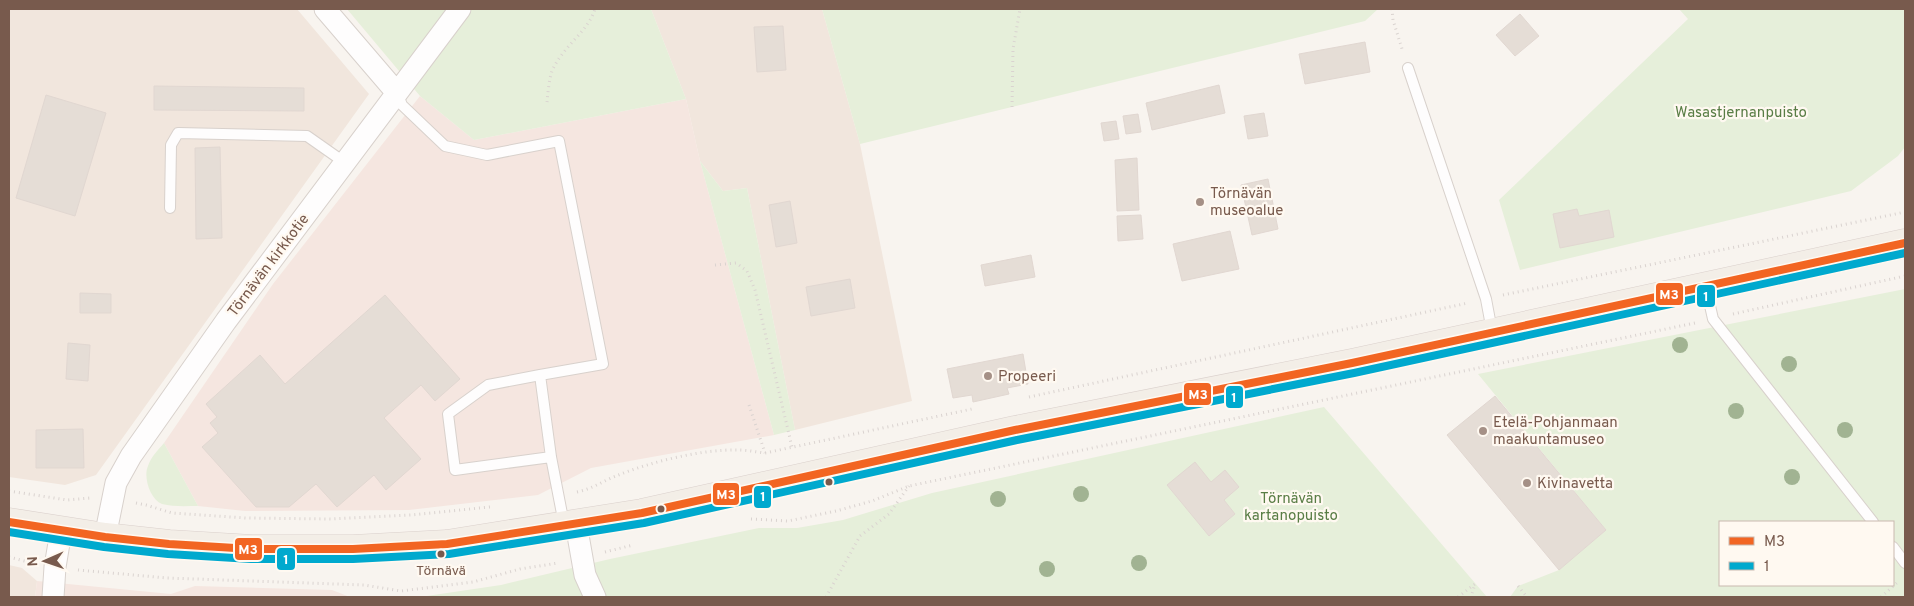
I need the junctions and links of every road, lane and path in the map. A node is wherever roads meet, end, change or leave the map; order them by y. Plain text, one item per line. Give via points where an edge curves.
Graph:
1 (325, 9) edge
2 (460, 9) edge
3 (595, 9) edge
4 (1020, 9) edge
5 (1392, 9) edge
6 (1408, 68) joint
7 (397, 93) junction
8 (546, 102) dead end
9 (1012, 107) dead end
10 (344, 162) junction
11 (170, 208) dead end
12 (1905, 212) edge
13 (1905, 243) edge
14 (715, 265) dead end
15 (1706, 287) junction
16 (1486, 299) junction
17 (1493, 332) junction
18 (540, 375) junction
19 (1024, 398) dead end
20 (748, 405) dead end
21 (976, 408) dead end
22 (792, 447) junction
23 (765, 453) junction
24 (551, 457) junction
25 (772, 485) junction
26 (910, 486) dead end
27 (9, 491) edge
28 (558, 496) junction
29 (112, 500) junction
30 (491, 507) dead end
31 (1872, 521) edge
32 (9, 522) edge
33 (570, 525) junction
34 (61, 531) junction
35 (105, 537) junction
36 (1894, 549) edge
37 (1905, 563) edge
38 (1905, 576) edge
39 (1518, 586) dead end
40 (1894, 586) edge
41 (1894, 586) edge
42 (53, 597) edge
43 (595, 597) edge
44 (826, 597) edge
45 (1458, 597) edge
46 (1471, 597) edge
47 (1527, 597) edge
48 (1881, 597) edge

1 - 7 street
2 - 7 street, Törnävän kirkkotie
3 - 8 path via 592,18 552,71
4 - 9 path via 1014,49
5 - 6 path
6 - 16 lane
7 - 10 street, Törnävän kirkkotie
7 - 18 lane via 402,105 445,146 487,155 559,141 603,364
10 - 11 lane via 307,136 178,133 171,144
10 - 29 street, Törnävän kirkkotie via 131,456 116,483
12 - 16 path
13 - 15 main road
14 - 22 path via 736,263 750,277
15 - 17 main road
15 - 31 lane via 1713,319
16 - 17 lane
16 - 19 path
17 - 25 main road via 1015,430
18 - 24 lane
18 - 24 lane via 488,385 448,414 455,470
20 - 23 path
21 - 22 path
22 - 23 path
23 - 25 path
23 - 28 path via 710,451 652,464 616,476 592,489
24 - 28 lane
25 - 33 main road
26 - 44 path via 889,514 860,536
27 - 29 path via 67,500 85,497
28 - 33 lane
29 - 30 path via 172,513 246,518 331,519
29 - 35 street, Törnävän kirkkotie
32 - 34 main road
33 - 35 main road via 447,544 353,549 252,549
33 - 43 street
34 - 35 main road
34 - 42 street
36 - 37 lane
38 - 40 path
39 - 47 path
41 - 48 path
45 - 46 path via 1475,584

